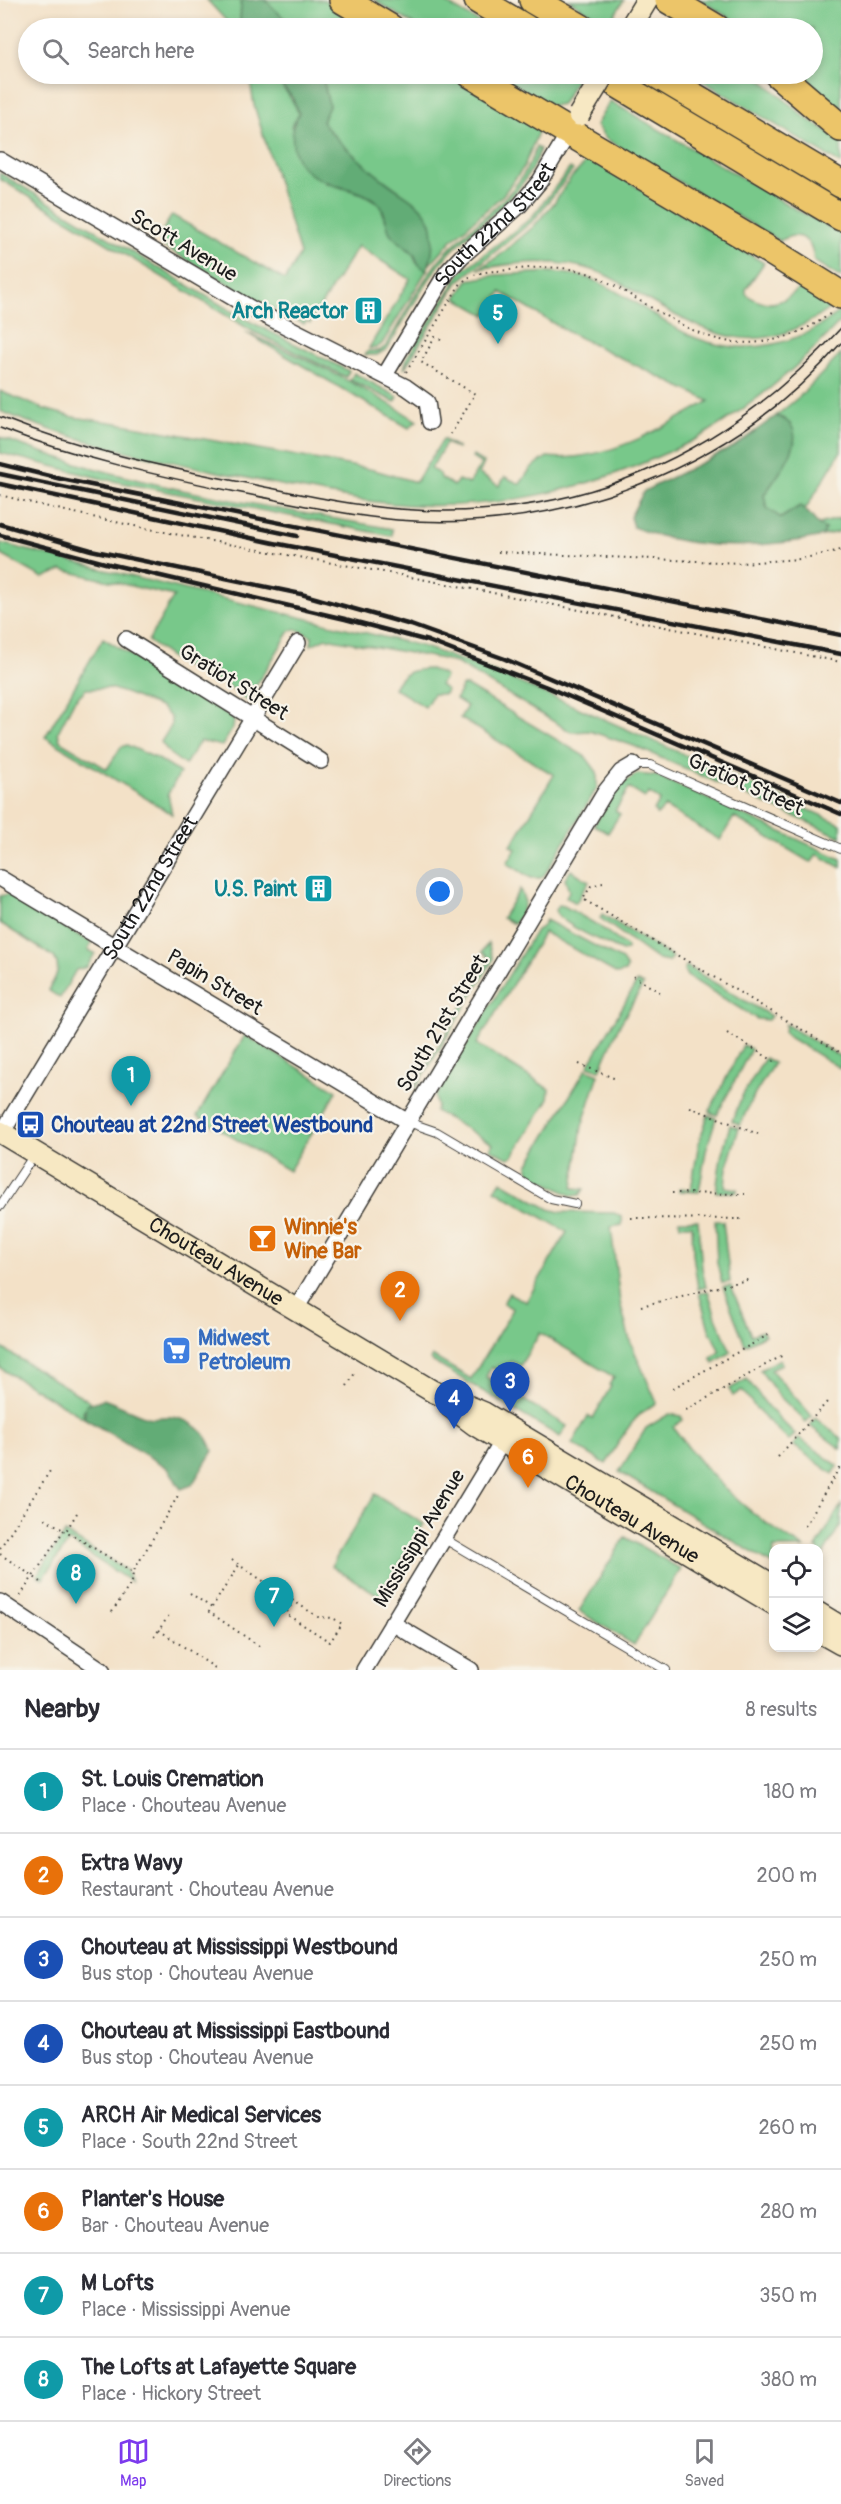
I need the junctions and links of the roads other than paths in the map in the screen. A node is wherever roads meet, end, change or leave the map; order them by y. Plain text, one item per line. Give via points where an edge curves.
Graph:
1 (343, 0) edge
2 (362, 0) edge
3 (477, 0) edge
4 (533, 0) edge
5 (669, 0) edge
6 (644, 5) edge
7 (373, 18) edge
8 (389, 18) edge
9 (508, 18) edge
10 (564, 18) edge
11 (636, 18) edge
12 (699, 18) edge
13 (492, 84) edge
14 (596, 84) edge
15 (619, 84) edge
16 (673, 84) edge
17 (790, 84) edge
18 (574, 123) junction
19 (841, 128) edge
20 (0, 160) edge
21 (841, 184) edge
22 (841, 217) edge
23 (838, 302) edge
24 (385, 375) junction
25 (430, 422) dead end
26 (126, 639) dead end
27 (298, 643) dead end
28 (253, 718) junction
29 (321, 761) dead end
30 (633, 765) joint
31 (841, 849) edge
32 (0, 878) edge
33 (114, 946) junction
34 (408, 1122) junction
35 (1, 1132) edge
36 (35, 1153) junction
37 (574, 1204) dead end
38 (0, 1206) edge
39 (296, 1309) junction
40 (506, 1435) junction
41 (443, 1538) junction
42 (769, 1583) edge
43 (769, 1601) edge
44 (0, 1602) edge
45 (823, 1616) edge
46 (392, 1623) junction
47 (841, 1627) edge
48 (823, 1633) edge
49 (841, 1644) edge
50 (102, 1670) edge
51 (364, 1670) edge
52 (471, 1670) edge
53 (666, 1670) edge

1 - 7 highway
2 - 8 highway
3 - 9 highway
4 - 10 highway
5 - 12 highway
6 - 11 main road
13 - 18 highway
14 - 18 main road, South 22nd Street, bridge
15 - 22 highway
16 - 21 highway
17 - 19 highway
18 - 23 highway via 772,252
18 - 24 street, South 22nd Street via 540,181 520,205 447,272
20 - 24 street, Scott Avenue via 252,309
24 - 25 street, Scott Avenue via 427,402
26 - 28 street, Gratiot Street
27 - 28 street, South 22nd Street
28 - 29 street, Gratiot Street
28 - 33 street, South 22nd Street
30 - 31 lane, Gratiot Street via 650,765
30 - 34 street, South 21st Street via 610,784
32 - 33 street, Papin Street
33 - 34 street, Papin Street
33 - 35 street, South 22nd Street
34 - 37 lane via 437,1132 551,1199
34 - 39 street, South 21st Street
35 - 36 main road, Chouteau Avenue
36 - 38 lane
36 - 39 main road, Chouteau Avenue
39 - 40 main road, Chouteau Avenue via 432,1391 470,1406
40 - 41 street, Mississippi Avenue
40 - 42 main road, Chouteau Avenue
40 - 43 main road, Chouteau Avenue
41 - 46 street, Mississippi Avenue
41 - 53 lane
44 - 50 street
45 - 47 main road
46 - 51 street, Mississippi Avenue
46 - 52 street
48 - 49 main road

